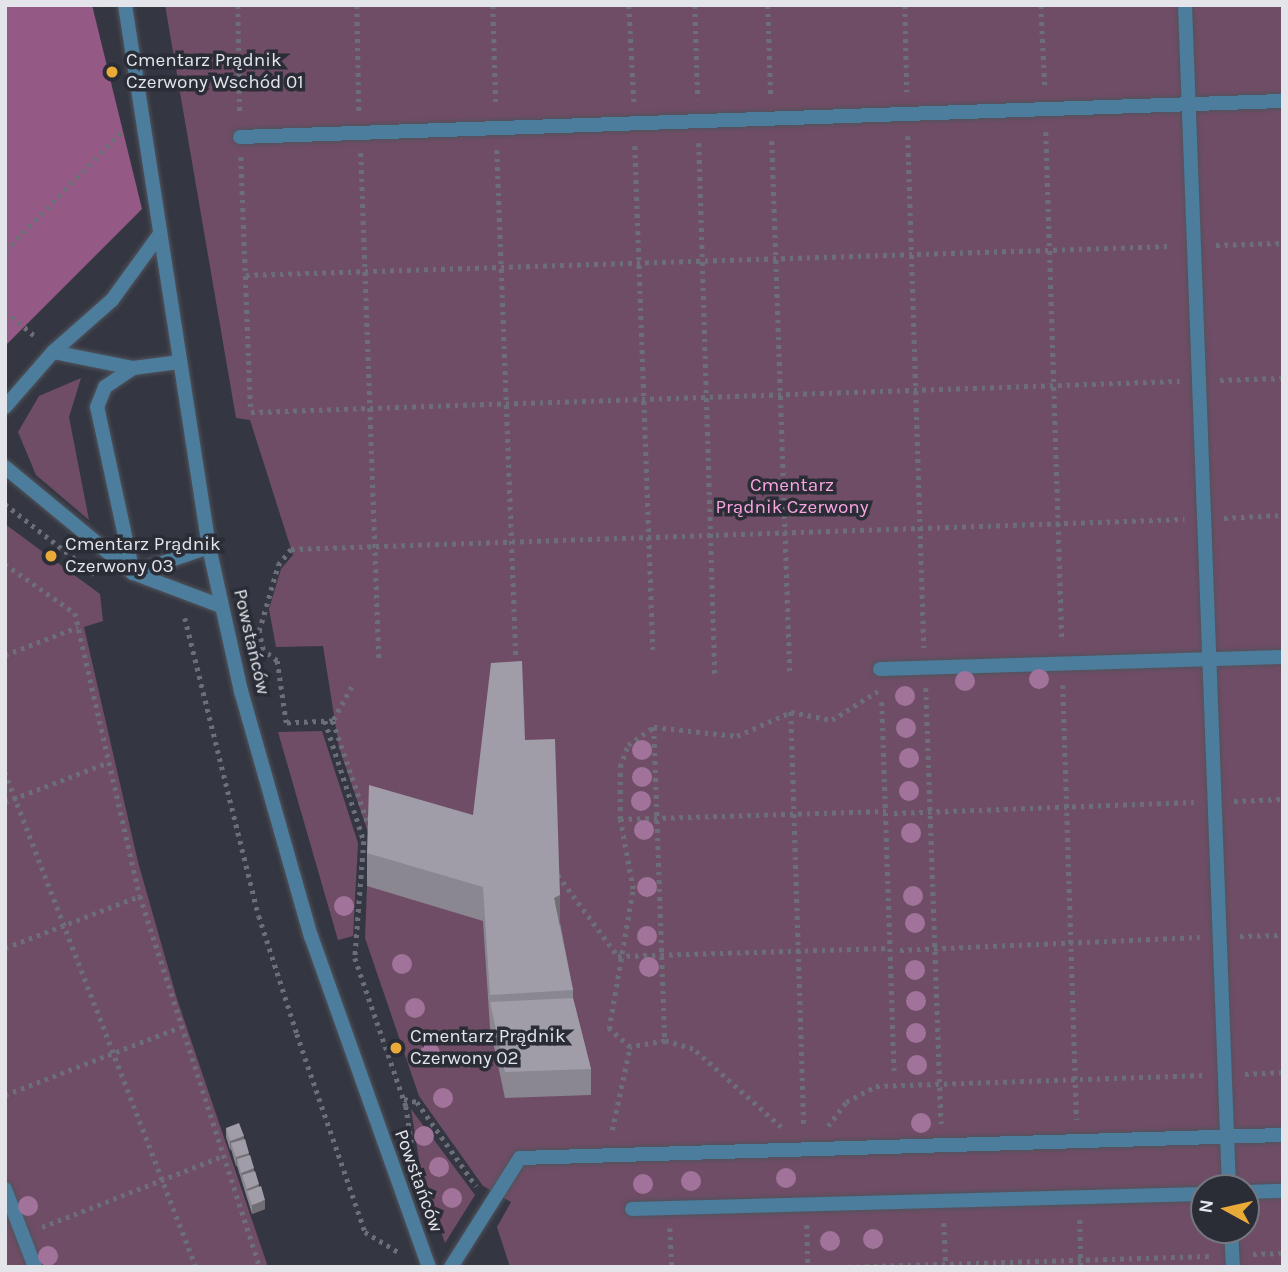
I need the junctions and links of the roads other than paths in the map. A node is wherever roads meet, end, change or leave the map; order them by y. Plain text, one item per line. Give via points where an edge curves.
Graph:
1 (125, 5) edge
2 (1185, 5) edge
3 (1283, 101) edge
4 (1188, 103) junction
5 (240, 137) road end
6 (160, 234) junction
7 (53, 352) junction
8 (178, 362) junction
9 (134, 368) junction
10 (5, 407) edge
11 (5, 467) edge
12 (209, 547) junction
13 (133, 573) junction
14 (221, 607) junction
15 (1283, 657) edge
16 (1209, 660) junction
17 (880, 669) road end
18 (1283, 1135) edge
19 (1227, 1139) junction
20 (1228, 1174) edge
21 (5, 1189) edge
22 (1283, 1191) edge
23 (1260, 1192) edge
24 (1190, 1194) edge
25 (632, 1209) dead end
26 (35, 1267) edge
27 (429, 1267) edge
28 (451, 1267) edge

1 - 6 street, Powstańców
2 - 4 street
3 - 4 street
4 - 5 street
4 - 16 street
6 - 7 street via 112,300
6 - 8 street, Powstańców
7 - 9 street
7 - 10 street
8 - 9 street
8 - 12 street, Powstańców
9 - 13 street via 105,387 97,407
11 - 13 street
12 - 13 street
12 - 14 street, Powstańców
13 - 14 street
14 - 27 street, Powstańców via 311,936
15 - 16 street
16 - 17 street
16 - 19 street
18 - 19 street
19 - 20 street
19 - 28 street via 520,1158
21 - 26 street
22 - 23 street
24 - 25 street

